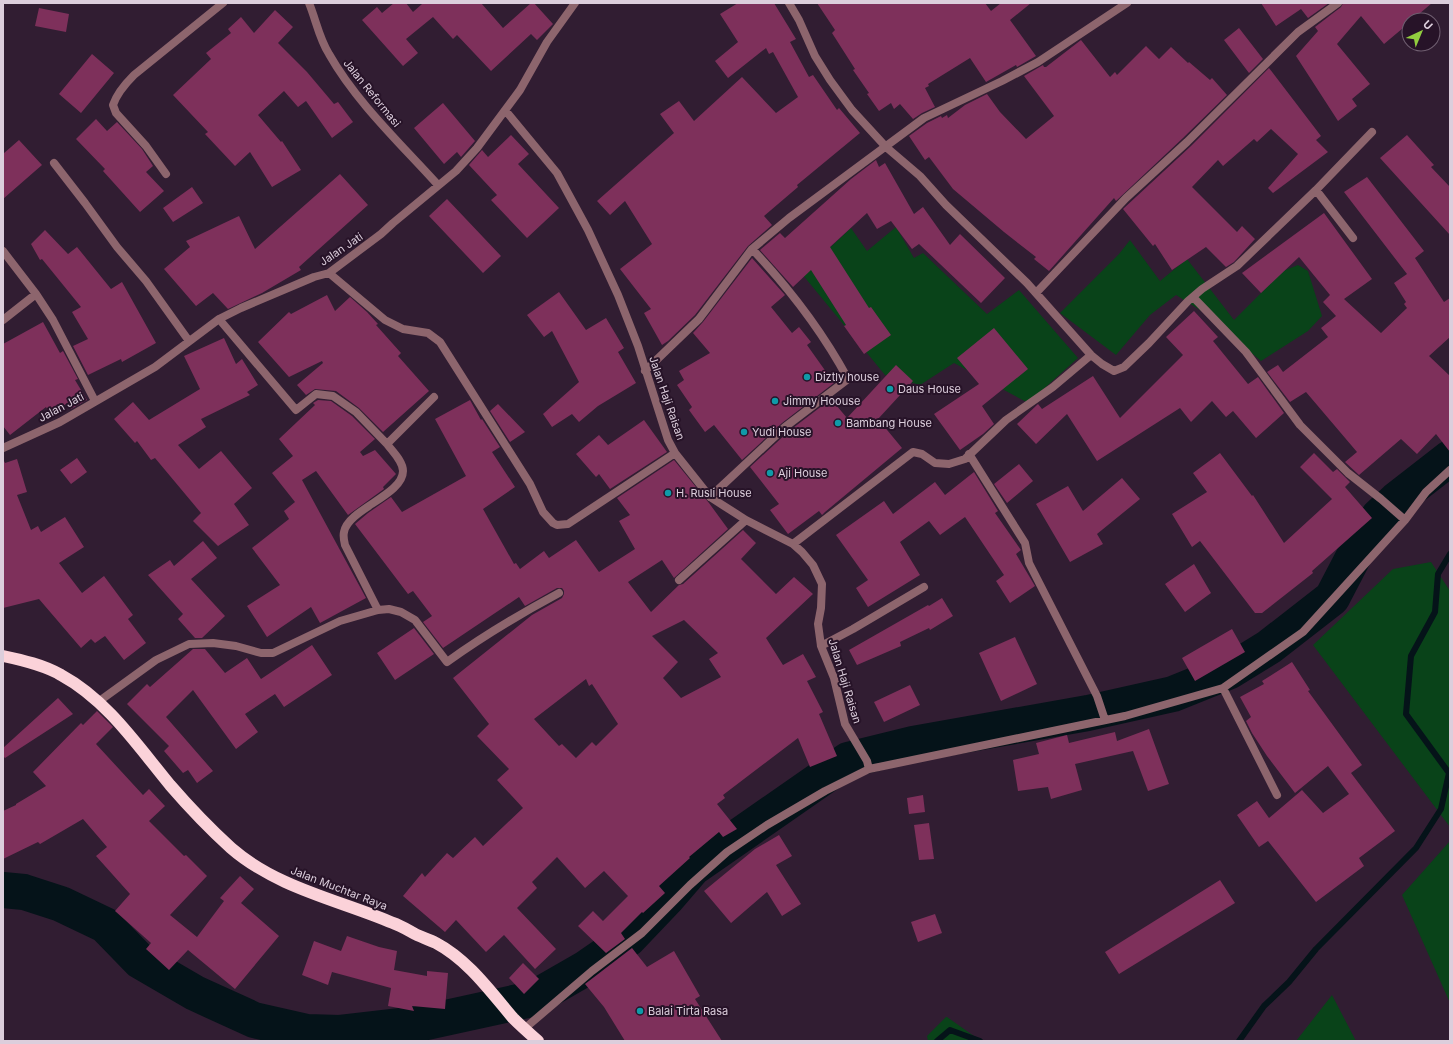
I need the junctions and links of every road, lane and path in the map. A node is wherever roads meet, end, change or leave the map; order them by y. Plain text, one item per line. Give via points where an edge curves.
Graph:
1 (223, 3) edge
2 (309, 3) edge
3 (575, 3) edge
4 (789, 3) edge
5 (1127, 3) edge
6 (1338, 3) edge
7 (505, 110) junction
8 (1372, 132) dead end
9 (886, 147) junction
10 (54, 163) dead end
11 (166, 174) dead end
12 (438, 185) junction
13 (1316, 190) junction
14 (1353, 238) dead end
15 (752, 249) junction
16 (3, 251) edge
17 (329, 273) junction
18 (1036, 293) junction
19 (36, 294) junction
20 (1193, 297) junction
21 (220, 319) junction
22 (3, 320) edge
23 (189, 342) junction
24 (1091, 355) junction
25 (645, 371) junction
26 (434, 397) dead end
27 (95, 401) junction
28 (387, 444) junction
29 (3, 448) edge
30 (675, 453) junction
31 (969, 454) junction
32 (1450, 470) edge
33 (710, 497) junction
34 (746, 520) junction
35 (1405, 520) junction
36 (793, 544) junction
37 (678, 580) dead end
38 (924, 587) dead end
39 (559, 593) dead end
40 (378, 610) junction
41 (821, 646) junction
42 (3, 656) edge
43 (1223, 688) junction
44 (98, 702) junction
45 (1104, 716) junction
46 (868, 765) junction
47 (1277, 795) dead end
48 (524, 1029) junction
49 (538, 1041) edge

1 - 11 street via 134,75 115,99 113,105 116,113 146,146
2 - 12 street, Jalan Reformasi via 318,31 342,76 388,132
3 - 7 street, Jalan Jati via 547,42 520,90
4 - 9 street via 830,80 852,110
5 - 9 street via 1038,62 924,118
6 - 18 street via 1298,32 1187,142 1126,198
7 - 12 street, Jalan Jati via 477,148 456,171
7 - 25 street, Jalan Haji Raisan via 557,173 588,230 618,295
8 - 13 street
9 - 15 street via 789,218
9 - 18 street via 920,176
10 - 23 street via 99,224 146,281
12 - 17 street, Jalan Jati via 381,234
13 - 14 street
13 - 20 street via 1237,266
15 - 25 street via 700,319
15 - 33 street via 802,307 848,379 785,427
16 - 19 street
17 - 21 street, Jalan Jati via 314,277
17 - 30 street via 385,320 403,329 428,333 440,342 552,523 568,524
18 - 24 street
19 - 22 street
19 - 27 street via 65,340
20 - 24 street via 1124,367 1114,371
20 - 35 street via 1246,352 1300,425 1348,473
21 - 23 street, Jalan Jati
21 - 28 street via 296,410 316,394 333,396 356,412
23 - 27 street, Jalan Jati via 155,367
24 - 31 street via 1053,387 1006,420
25 - 30 street, Jalan Haji Raisan via 668,440
26 - 28 street
27 - 29 street, Jalan Jati via 60,422
28 - 40 street via 403,471 398,484 353,519 343,533 345,545
30 - 33 street, Jalan Haji Raisan
31 - 36 street via 965,459 949,464 935,463 922,454 913,452
31 - 45 street via 1025,543 1029,563 1099,701
32 - 35 street via 1426,492
33 - 34 street, Jalan Haji Raisan
34 - 36 street, Jalan Haji Raisan
34 - 37 street
35 - 43 street via 1303,632
36 - 41 street, Jalan Haji Raisan via 813,565 822,584 818,624
38 - 41 street
39 - 40 street via 470,645 447,662 415,620 401,612
40 - 44 street via 340,621 273,653 261,653 214,643 189,644 156,660
41 - 46 street, Jalan Haji Raisan via 834,678 845,724
42 - 44 highway, Jalan Muchtar Raya via 59,674 74,682
43 - 45 street via 1125,716
43 - 47 street
44 - 48 highway, Jalan Muchtar Raya via 189,806 252,863 294,885 394,923 435,942 453,953 495,995
45 - 46 street
46 - 48 street via 727,852 642,934 592,971
48 - 49 highway, Jalan Muchtar Raya

